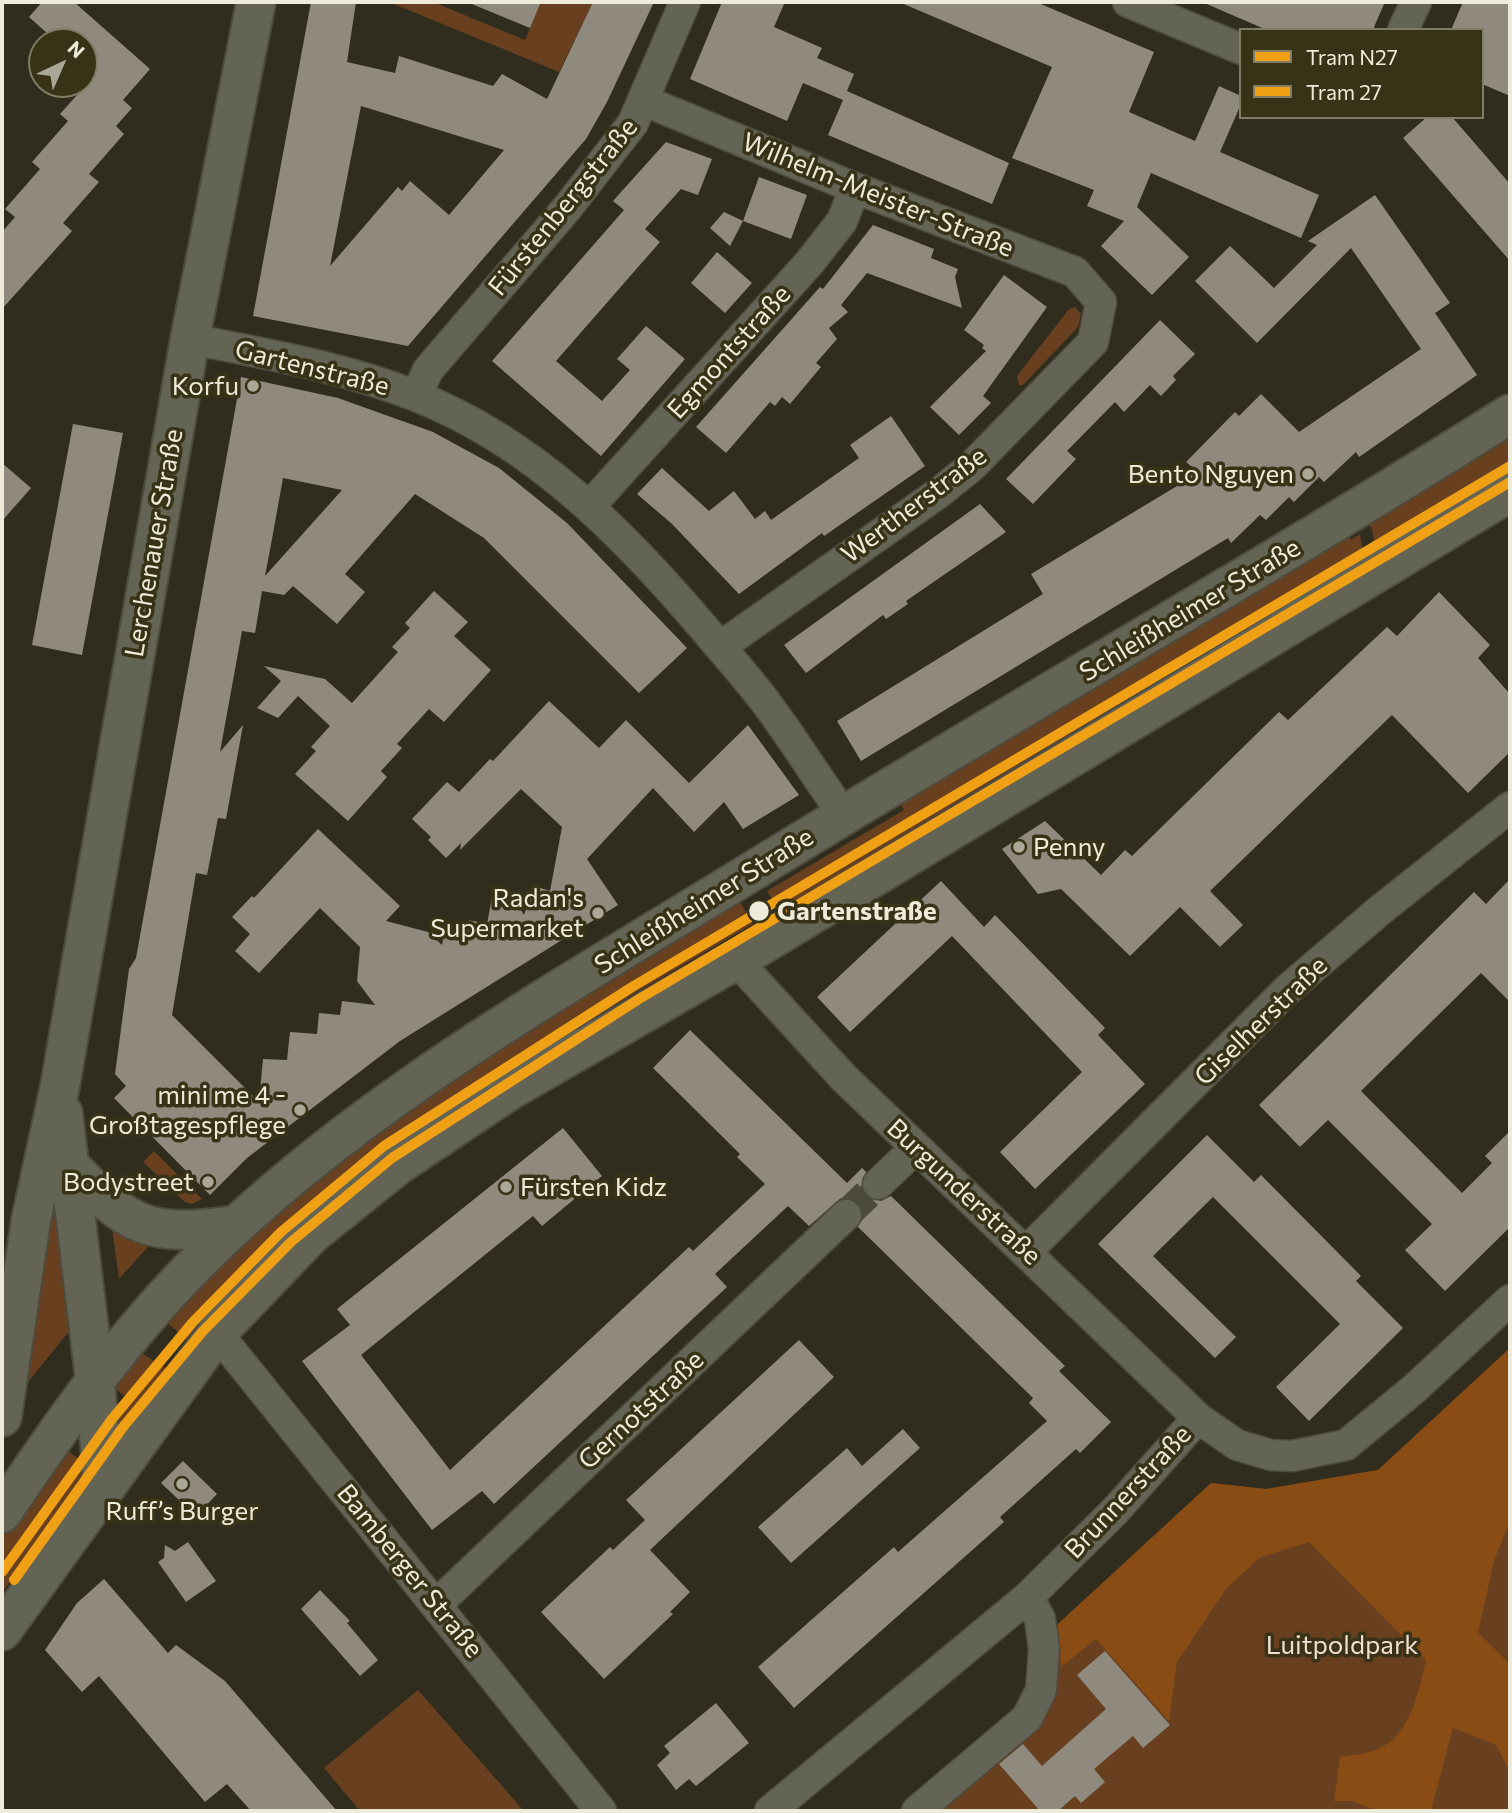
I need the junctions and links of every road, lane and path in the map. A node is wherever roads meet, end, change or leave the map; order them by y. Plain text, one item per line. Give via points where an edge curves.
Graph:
1 (257, 2) edge
2 (685, 2) edge
3 (1129, 2) edge
4 (1416, 2) edge
5 (1404, 28) edge
6 (1239, 48) edge
7 (645, 102) junction
8 (855, 188) junction
9 (1101, 302) joint
10 (190, 339) junction
11 (416, 396) junction
12 (1510, 414) edge
13 (1510, 492) edge
14 (589, 507) junction
15 (720, 647) junction
16 (1510, 807) edge
17 (843, 814) junction
18 (736, 960) junction
19 (60, 1086) junction
20 (916, 1148) junction
21 (70, 1166) junction
22 (878, 1184) tunnel mouth
23 (846, 1215) tunnel mouth
24 (236, 1225) junction
25 (1027, 1251) junction
26 (1510, 1300) edge
27 (217, 1332) junction
28 (95, 1379) junction
29 (2, 1417) edge
30 (1198, 1418) junction
31 (103, 1487) junction
32 (2, 1513) edge
33 (1028, 1597) junction
34 (437, 1604) junction
35 (2, 1631) edge
36 (601, 1811) edge
37 (770, 1811) edge
38 (917, 1811) edge

1 - 10 main road, Lerchenauer Straße
2 - 7 street, Fürstenbergstraße
3 - 6 street
4 - 5 street
7 - 8 street, Wilhelm-Meister-Straße
7 - 11 street, Fürstenbergstraße via 568,207 428,370
8 - 9 street, Wilhelm-Meister-Straße via 1075,272
8 - 14 street, Egmontstraße via 842,221 810,262
9 - 15 street, Wertherstraße via 1093,342 972,466
10 - 11 street, Gartenstraße via 334,368
10 - 19 main road, Lerchenauer Straße
11 - 14 street, Gartenstraße via 512,446
12 - 17 main road, Schleißheimer Straße via 1345,518
13 - 18 main road
14 - 15 street, Gartenstraße via 659,576
15 - 17 street, Gartenstraße via 764,699
16 - 25 street, Giselherstraße via 1287,990
17 - 24 main road, Schleißheimer Straße via 401,1093 348,1130
18 - 20 street, Burgunderstraße via 842,1077
18 - 27 main road via 510,1090 430,1142 311,1236
19 - 21 main road, Lerchenauer Straße
19 - 29 main road, Lerchenauer Straße via 31,1220
20 - 22 street
20 - 25 street, Burgunderstraße
21 - 24 main road via 119,1213 152,1228 189,1231
21 - 28 main road, Lerchenauer Straße
23 - 34 street, Gernotstraße
24 - 28 main road, Schleißheimer Straße via 152,1311
25 - 30 street, Burgunderstraße
26 - 30 street, Brunnerstraße via 1415,1389 1346,1445 1292,1456 1271,1455 1237,1445
27 - 31 main road
27 - 34 street, Bamberger Straße
28 - 31 main road, Lerchenauer Straße
28 - 32 main road, Schleißheimer Straße
30 - 33 street, Brunnerstraße via 1115,1511
31 - 35 main road
33 - 37 street, Brunnerstraße
33 - 38 street via 1040,1619 1044,1649 1041,1690 1027,1718
34 - 36 street, Bamberger Straße

